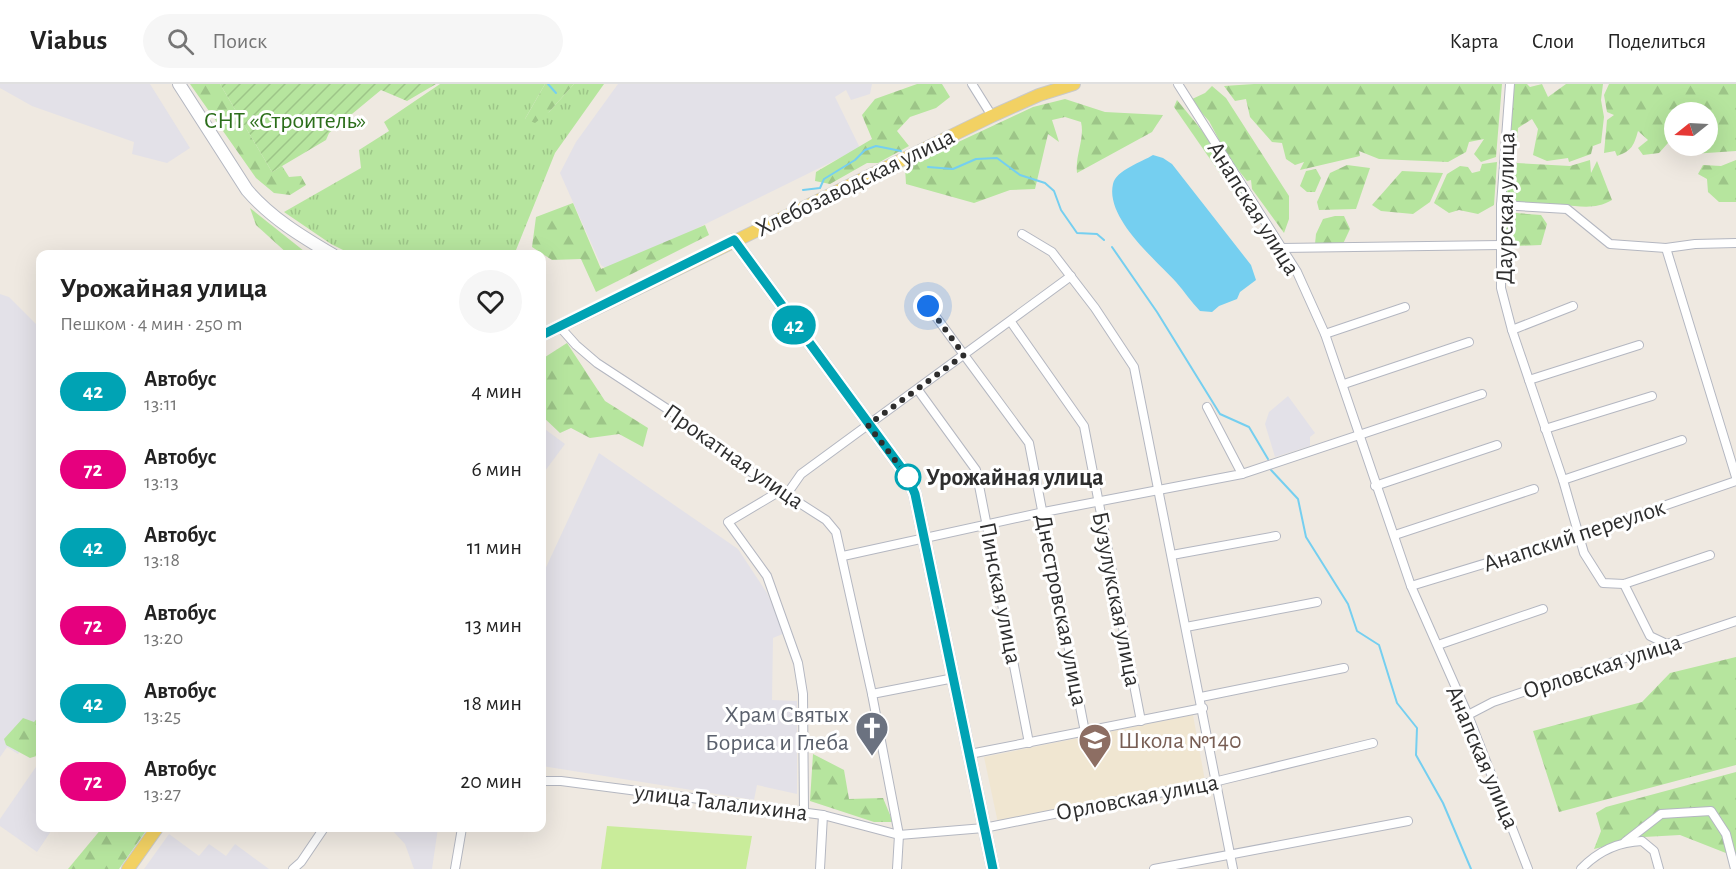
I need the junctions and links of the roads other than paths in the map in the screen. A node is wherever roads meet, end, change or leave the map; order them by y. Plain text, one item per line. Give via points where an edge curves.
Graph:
1 (178, 84) edge
2 (972, 84) edge
3 (1074, 84) edge
4 (1178, 84) edge
5 (1510, 84) edge
6 (992, 116) junction
7 (1501, 205) junction
8 (1022, 234) dead end
9 (734, 240) junction
10 (1736, 243) edge
11 (1501, 245) junction
12 (1281, 248) junction
13 (1666, 248) junction
14 (325, 250) edge
15 (1071, 276) junction
16 (928, 306) dead end
17 (1573, 306) dead end
18 (1405, 307) dead end
19 (1011, 322) junction
20 (559, 326) junction
21 (1512, 330) junction
22 (546, 333) edge
23 (1325, 334) junction
24 (1469, 342) dead end
25 (1640, 345) dead end
26 (964, 355) junction
27 (1529, 380) junction
28 (1344, 384) junction
29 (918, 390) junction
30 (1482, 394) dead end
31 (1652, 396) dead end
32 (1207, 407) dead end
33 (868, 425) junction
34 (1545, 429) junction
35 (1358, 435) junction
36 (1682, 440) dead end
37 (1497, 445) dead end
38 (1242, 474) junction
39 (1736, 479) edge
40 (1563, 480) junction
41 (1375, 486) junction
42 (1534, 489) dead end
43 (1159, 491) junction
44 (784, 493) junction
45 (1099, 502) junction
46 (1044, 512) junction
47 (988, 526) junction
48 (1395, 535) junction
49 (1579, 535) junction
50 (1276, 536) dead end
51 (926, 538) junction
52 (1172, 555) junction
53 (1710, 555) dead end
54 (843, 556) junction
55 (1624, 584) junction
56 (1411, 586) junction
57 (1317, 602) dead end
58 (1543, 609) dead end
59 (1736, 621) edge
60 (1186, 627) junction
61 (1650, 636) junction
62 (1438, 645) junction
63 (1669, 645) junction
64 (1650, 652) junction
65 (1344, 668) dead end
66 (954, 678) junction
67 (872, 694) junction
68 (1201, 697) junction
69 (1203, 708) junction
70 (1468, 715) junction
71 (1141, 721) junction
72 (1085, 732) junction
73 (1029, 743) junction
74 (1373, 743) dead end
75 (970, 754) junction
76 (1218, 781) junction
77 (546, 782) edge
78 (804, 813) junction
79 (824, 815) junction
80 (1408, 820) dead end
81 (984, 828) junction
82 (154, 832) edge
83 (321, 832) edge
84 (461, 832) edge
85 (899, 835) junction
86 (1625, 842) junction
87 (1230, 854) junction
88 (128, 869) edge
89 (293, 869) edge
90 (455, 869) edge
91 (820, 869) edge
92 (897, 869) edge
93 (993, 869) edge
94 (1154, 869) edge
95 (1233, 869) edge
96 (1528, 869) edge
97 (1581, 869) edge
98 (1659, 869) edge
99 (1735, 869) edge

1 - 14 main road via 260,205
2 - 6 street
3 - 6 main road, Хлебозаводская улица
4 - 12 street, Анапская улица
5 - 7 street, Даурская улица
6 - 9 main road, Хлебозаводская улица
7 - 11 street, Даурская улица
7 - 13 street via 1567,209 1610,244
8 - 15 street via 1052,252
9 - 20 main road, Хлебозаводская улица
9 - 33 main road
10 - 13 street
11 - 12 street
11 - 21 street, Даурская улица via 1502,288
12 - 23 street, Анапская улица
13 - 39 street
15 - 19 street
15 - 43 street via 1134,368
16 - 26 street, Днестровская улица
17 - 21 street
18 - 23 street
19 - 26 street
19 - 45 street, Бузулукская улица via 1084,426
20 - 22 main road, Хлебозаводская улица
20 - 44 street, Прокатная улица via 597,363
21 - 27 street, Даурская улица
23 - 28 street, Анапская улица
24 - 28 street
25 - 27 street
26 - 29 street
26 - 46 street, Днестровская улица via 1029,443
27 - 34 street, Даурская улица
28 - 35 street, Анапская улица
29 - 33 street
29 - 47 street, Пинская улица via 976,470
30 - 35 street
31 - 34 street
32 - 38 street
33 - 44 street via 801,474
33 - 51 main road via 908,477
34 - 40 street, Даурская улица
35 - 38 street
35 - 41 street, Анапская улица
36 - 40 street
37 - 41 street
38 - 43 street
39 - 49 street, Анапский переулок
40 - 49 street, Даурская улица
41 - 48 street, Анапская улица
42 - 48 street
43 - 45 street
43 - 52 street
44 - 54 street, Прокатная улица via 826,519 836,532
44 - 78 street via 728,522 767,576 798,663 803,694
45 - 46 street
45 - 71 street, Бузулукская улица
46 - 47 street
46 - 72 street, Днестровская улица
47 - 51 street
47 - 73 street, Пинская улица
48 - 56 street, Анапская улица
49 - 55 street, Даурская улица via 1584,553 1603,583
49 - 56 street, Анапский переулок
50 - 52 street
51 - 54 street
51 - 66 main road
52 - 60 street
53 - 55 street
54 - 67 street, Прокатная улица
55 - 61 street
56 - 62 street, Анапская улица
57 - 60 street
58 - 62 street
59 - 63 street, Орловская улица
60 - 68 street
61 - 63 street
61 - 64 street
62 - 70 street, Анапская улица
63 - 64 street, Орловская улица
64 - 70 street, Орловская улица via 1493,702
65 - 68 street
66 - 67 street
66 - 75 main road
67 - 85 street, Прокатная улица
68 - 69 street
69 - 71 street
69 - 76 street
70 - 96 street, Анапская улица
71 - 72 street
72 - 73 street
73 - 75 street
74 - 76 street, Орловская улица
75 - 81 main road
76 - 81 street, Орловская улица
76 - 87 street
77 - 78 street, улица Талалихина
78 - 79 street, улица Талалихина
79 - 85 street, улица Талалихина
79 - 91 street
80 - 87 street
81 - 85 street, Орловская улица
81 - 93 main road
82 - 88 main road
83 - 89 street
84 - 90 street
85 - 92 street, Прокатная улица
86 - 97 street via 1606,848
86 - 98 street via 1642,841 1654,851
86 - 99 street via 1661,813 1711,811 1726,834
87 - 94 street
87 - 95 street

